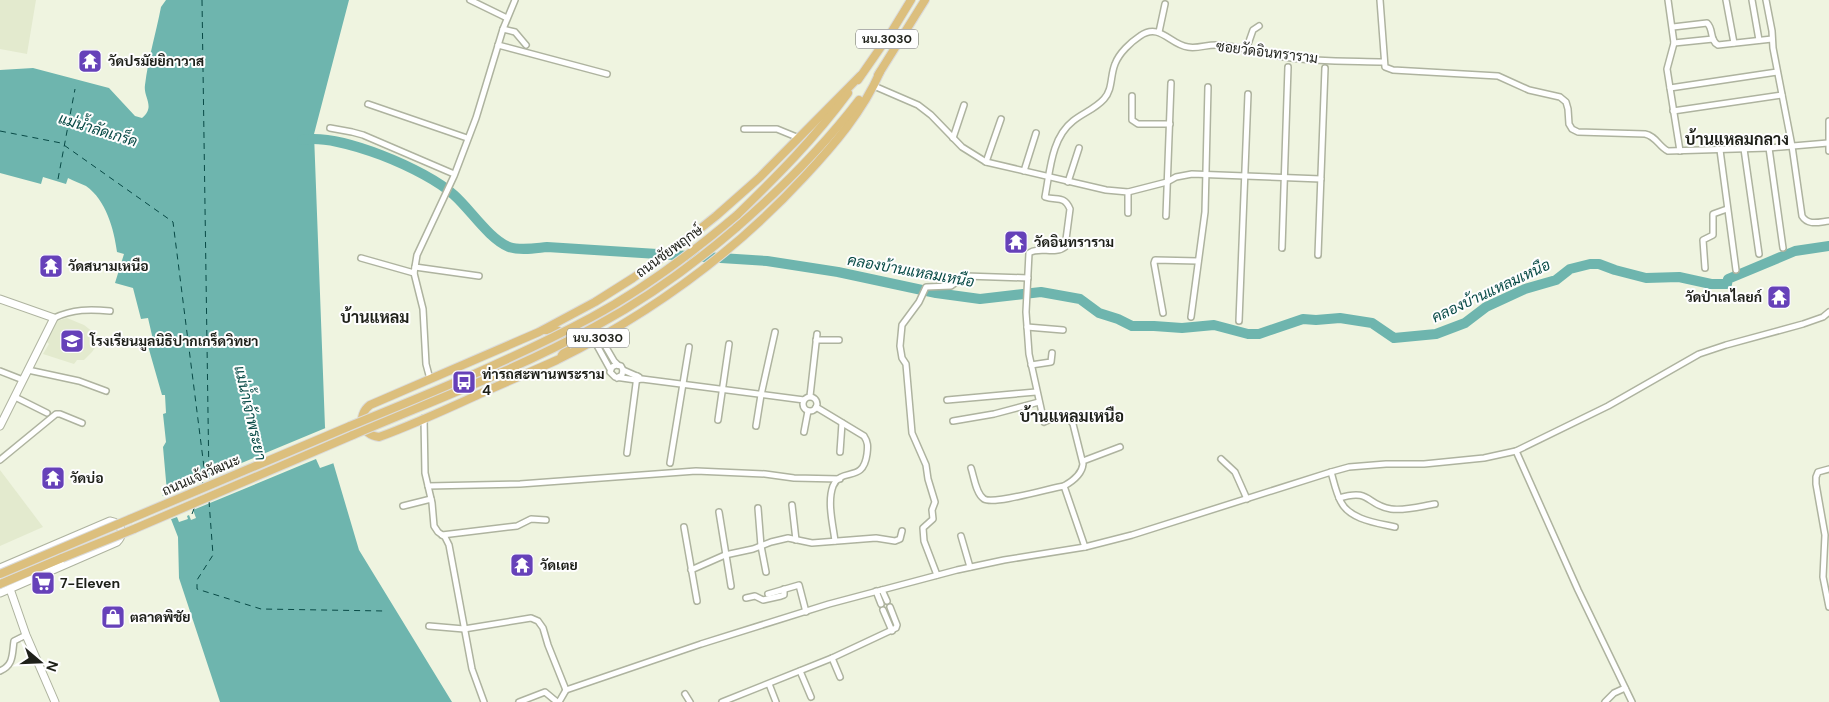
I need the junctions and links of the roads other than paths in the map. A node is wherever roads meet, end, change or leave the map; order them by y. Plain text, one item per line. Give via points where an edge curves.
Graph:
1 (470, 0) edge
2 (515, 0) edge
3 (911, 0) edge
4 (925, 0) edge
5 (1380, 0) edge
6 (1668, 0) edge
7 (1726, 0) edge
8 (1752, 0) edge
9 (1766, 0) edge
10 (1166, 4) dead end
11 (507, 18) junction
12 (1259, 26) dead end
13 (1672, 26) junction
14 (503, 29) junction
15 (1160, 32) junction
16 (1713, 39) junction
17 (1772, 39) junction
18 (1759, 40) junction
19 (1734, 43) junction
20 (1674, 44) junction
21 (498, 45) junction
22 (526, 45) dead end
23 (1246, 50) junction
24 (1384, 62) junction
25 (1288, 67) dead end
26 (1325, 68) dead end
27 (880, 72) junction
28 (1777, 72) junction
29 (607, 74) dead end
30 (860, 76) junction
31 (1171, 83) dead end
32 (874, 86) junction
33 (1208, 87) dead end
34 (1670, 88) junction
35 (1248, 94) dead end
36 (1782, 95) junction
37 (1132, 96) dead end
38 (368, 104) dead end
39 (964, 105) dead end
40 (1673, 111) junction
41 (1001, 119) dead end
42 (1829, 121) edge
43 (1170, 124) junction
44 (330, 128) dead end
45 (744, 128) dead end
46 (1036, 133) dead end
47 (800, 137) junction
48 (467, 138) junction
49 (953, 138) junction
50 (1828, 143) edge
51 (1792, 146) junction
52 (1078, 148) dead end
53 (1768, 148) junction
54 (1744, 149) junction
55 (1720, 150) junction
56 (1680, 151) junction
57 (1829, 151) edge
58 (986, 162) junction
59 (1024, 171) junction
60 (1206, 174) junction
61 (1245, 176) junction
62 (453, 177) junction
63 (1048, 177) junction
64 (1284, 179) junction
65 (1321, 179) junction
66 (1068, 182) junction
67 (1167, 182) junction
68 (1128, 192) junction
69 (1727, 209) junction
70 (1128, 212) dead end
71 (1166, 216) dead end
72 (1829, 221) edge
73 (1282, 248) dead end
74 (1783, 248) dead end
75 (1758, 254) dead end
76 (1318, 255) dead end
77 (361, 258) dead end
78 (1198, 261) junction
79 (1705, 268) dead end
80 (415, 270) junction
81 (1736, 270) dead end
82 (478, 276) dead end
83 (1028, 278) junction
84 (0, 299) edge
85 (110, 312) dead end
86 (1829, 312) edge
87 (1163, 313) dead end
88 (1191, 317) dead end
89 (54, 318) junction
90 (1239, 321) dead end
91 (1027, 327) junction
92 (1063, 330) dead end
93 (539, 332) junction
94 (775, 332) dead end
95 (597, 338) junction
96 (840, 340) dead end
97 (729, 344) dead end
98 (689, 347) dead end
99 (1052, 353) dead end
100 (558, 359) junction
101 (618, 365) junction
102 (1031, 365) junction
103 (610, 369) junction
104 (28, 370) junction
105 (623, 370) junction
106 (0, 371) edge
107 (617, 378) junction
108 (638, 378) junction
109 (430, 379) junction
110 (23, 380) junction
111 (682, 385) junction
112 (722, 390) junction
113 (106, 391) dead end
114 (1036, 392) junction
115 (761, 395) junction
116 (810, 396) junction
117 (15, 397) junction
118 (804, 400) junction
119 (947, 400) dead end
120 (1039, 402) junction
121 (816, 407) junction
122 (808, 411) junction
123 (47, 413) dead end
124 (424, 418) junction
125 (718, 420) dead end
126 (953, 422) dead end
127 (82, 423) dead end
128 (842, 423) junction
129 (0, 426) edge
130 (350, 426) joint
131 (756, 426) dead end
132 (804, 432) dead end
133 (353, 435) joint
134 (1120, 447) dead end
135 (1516, 451) junction
136 (840, 452) dead end
137 (628, 453) dead end
138 (1221, 459) dead end
139 (0, 460) edge
140 (1082, 461) junction
141 (670, 463) dead end
142 (971, 468) dead end
143 (1829, 469) edge
144 (1331, 472) junction
145 (840, 479) junction
146 (428, 486) junction
147 (1064, 486) junction
148 (1339, 498) junction
149 (431, 499) junction
150 (1247, 499) junction
151 (1435, 504) dead end
152 (792, 505) dead end
153 (403, 506) dead end
154 (758, 508) dead end
155 (719, 512) dead end
156 (546, 520) dead end
157 (684, 527) dead end
158 (1395, 527) dead end
159 (902, 532) dead end
160 (442, 535) junction
161 (961, 536) dead end
162 (796, 540) junction
163 (834, 541) junction
164 (56, 545) junction
165 (761, 546) junction
166 (1085, 547) junction
167 (725, 555) junction
168 (64, 564) junction
169 (970, 567) junction
170 (0, 568) edge
171 (691, 570) junction
172 (766, 572) dead end
173 (937, 575) junction
174 (1, 581) edge
175 (731, 586) dead end
176 (10, 589) junction
177 (784, 589) junction
178 (882, 590) junction
179 (876, 591) junction
180 (0, 593) edge
181 (768, 594) dead end
182 (746, 598) dead end
183 (697, 601) dead end
184 (1829, 607) edge
185 (806, 612) junction
186 (429, 626) dead end
187 (464, 629) junction
188 (892, 631) junction
189 (26, 635) junction
190 (832, 658) junction
191 (0, 671) edge
192 (800, 671) junction
193 (840, 677) dead end
194 (769, 684) junction
195 (1625, 688) junction
196 (566, 690) junction
197 (685, 694) dead end
198 (810, 697) dead end
199 (738, 699) edge
200 (55, 702) edge
201 (484, 702) edge
202 (520, 702) edge
203 (558, 702) edge
204 (690, 702) edge
205 (722, 702) edge
206 (776, 702) edge
207 (1605, 702) edge
208 (1632, 702) edge

1 - 11 street
2 - 11 street
3 - 30 main road, ถนนชัยพฤกษ์ / นบ.3030
4 - 27 main road, ถนนชัยพฤกษ์ / นบ.3030
5 - 24 street
6 - 13 street
7 - 19 street
8 - 18 street
9 - 17 street
10 - 15 street
11 - 14 street
12 - 23 street via 1253,30
13 - 16 street via 1707,23
13 - 20 street
14 - 21 street
14 - 22 street via 515,32
15 - 23 street, ซอยวัดอินทราราม via 1185,47 1219,44
15 - 63 street via 1141,35 1118,58 1106,98 1064,128
16 - 19 street via 1718,45
16 - 20 street
17 - 18 street
17 - 28 street
18 - 19 street
20 - 34 street via 1667,69
21 - 29 street
21 - 48 street
23 - 24 street, ซอยวัดอินทราราม via 1300,59
24 - 56 street via 1385,67 1393,70 1498,76 1530,90 1560,97 1566,102 1569,124 1578,132 1645,134 1652,136 1665,150
25 - 64 street
26 - 65 street
27 - 32 main road, ถนนชัยพฤกษ์ / นบ.3030
27 - 133 main road, ถนนชัยพฤกษ์ / นบ.3030, bridge via 816,151 775,193 705,254 664,284 597,326 543,353
28 - 34 street
28 - 36 street
30 - 47 main road, ถนนชัยพฤกษ์
30 - 130 main road, ถนนชัยพฤกษ์ / นบ.3030, bridge via 785,169 737,214 669,268 592,317 537,345
31 - 43 street
32 - 49 street via 918,106
32 - 95 main road, ถนนชัยพฤกษ์ / นบ.3030 via 829,151 768,215 698,274 651,307
33 - 60 street
34 - 40 street
35 - 61 street
36 - 40 street
36 - 51 street
37 - 43 street via 1134,123
38 - 48 street
39 - 49 street
40 - 56 street
41 - 58 street
42 - 50 street
43 - 67 street
44 - 62 street via 363,135
45 - 47 street via 777,129
46 - 59 street
47 - 93 main road, ถนนชัยพฤกษ์ / นบ.3030 via 678,246 595,302
48 - 62 street
49 - 58 street
50 - 51 street
50 - 57 street
51 - 53 street
51 - 72 street via 1804,219 1810,222
52 - 66 street
53 - 54 street
53 - 74 street
54 - 55 street
54 - 75 street
55 - 56 street
55 - 69 street
58 - 59 street
59 - 63 street
60 - 61 street
60 - 67 street via 1176,177
60 - 78 street
61 - 64 street
61 - 90 street
62 - 80 street via 422,240
63 - 66 street
63 - 83 street via 1045,197 1064,200 1070,209 1066,248 1031,251
64 - 65 street
64 - 73 street
65 - 76 street
66 - 68 street
67 - 68 street
67 - 71 street
68 - 70 street
69 - 79 street via 1712,214 1713,235 1703,240
69 - 81 street
77 - 80 street
78 - 87 street via 1155,260
78 - 88 street
80 - 82 street
80 - 109 street
83 - 91 street
83 - 173 street via 965,276 951,286 924,290 902,324 900,346 906,364 912,433 926,465 934,502 933,519 923,529 924,541
84 - 89 street
85 - 89 street via 91,309 67,312
86 - 135 street via 1803,324 1699,354 1608,406
89 - 104 street
91 - 92 street
91 - 102 street
93 - 100 main road via 551,329 564,335 567,350
93 - 109 main road, ถนนชัยพฤกษ์ / นบ.3030
94 - 115 street
95 - 100 main road, ถนนชัยพฤกษ์ / นบ.3030
95 - 101 street
95 - 103 street
96 - 116 street via 816,337
97 - 112 street
98 - 111 street
99 - 102 street via 1051,362
100 - 124 main road, ถนนชัยพฤกษ์ / นบ.3030
101 - 103 street
101 - 105 street
102 - 114 street
103 - 107 street
104 - 110 street
104 - 113 street via 79,381
105 - 107 street
105 - 108 street
106 - 110 street
107 - 108 street
108 - 111 street
108 - 137 street
109 - 124 main road, ถนนชัยพฤกษ์ / นบ.3030 via 370,405 361,417 366,432 380,437
110 - 117 street
111 - 112 street
111 - 141 street
112 - 115 street
112 - 125 street
114 - 119 street
114 - 120 street
115 - 118 street
115 - 131 street
116 - 118 street
116 - 121 street via 816,400
117 - 123 street
117 - 129 street
118 - 122 street via 803,405
120 - 126 street
120 - 140 street via 1044,422 1064,418 1073,424
121 - 122 street
121 - 128 street
122 - 132 street
124 - 146 street via 424,469
127 - 139 street via 56,414
128 - 136 street
128 - 145 street via 864,436 868,448 864,468
130 - 174 main road, ถนนแจ้งวัฒนะ, bridge
133 - 174 main road, ถนนแจ้งวัฒนะ, bridge via 134,529
134 - 140 street
135 - 144 street via 1484,458 1349,467
135 - 195 street
138 - 150 street via 1234,470
140 - 147 street via 1080,472
142 - 147 street via 980,494 988,501
143 - 184 street via 1818,472 1816,484 1825,527 1823,577
144 - 148 street
144 - 150 street
145 - 146 street via 696,471 520,484
145 - 163 street via 832,489
146 - 149 street
147 - 166 street
148 - 151 street via 1363,495 1392,509
148 - 158 street via 1360,518
149 - 153 street
149 - 160 street via 434,526
150 - 166 street
152 - 162 street
154 - 165 street
155 - 167 street
156 - 160 street
157 - 171 street
159 - 163 street via 900,540 896,541 876,538
160 - 187 street via 449,545
161 - 169 street
162 - 163 street via 812,543
162 - 165 street via 788,538
164 - 168 street
164 - 168 street via 110,521 120,526 122,532 118,542
164 - 170 street
165 - 167 street
165 - 172 street
166 - 169 street
167 - 171 street
167 - 175 street
168 - 176 street
169 - 173 street
171 - 183 street
173 - 178 street
176 - 180 street
176 - 189 street
177 - 181 street
177 - 182 street via 781,596 763,600 755,596
177 - 185 street via 799,585
178 - 179 street
178 - 188 street via 897,627
179 - 185 street
179 - 188 street
185 - 196 street
186 - 187 street
187 - 196 street via 535,619 543,628
187 - 201 street via 472,669
188 - 190 street
189 - 191 street via 14,641 11,662
189 - 200 street
190 - 192 street
190 - 193 street
192 - 194 street
192 - 198 street
194 - 199 street
194 - 206 street
195 - 207 street
195 - 208 street
196 - 203 street
197 - 204 street
199 - 205 street
202 - 203 street via 545,692

